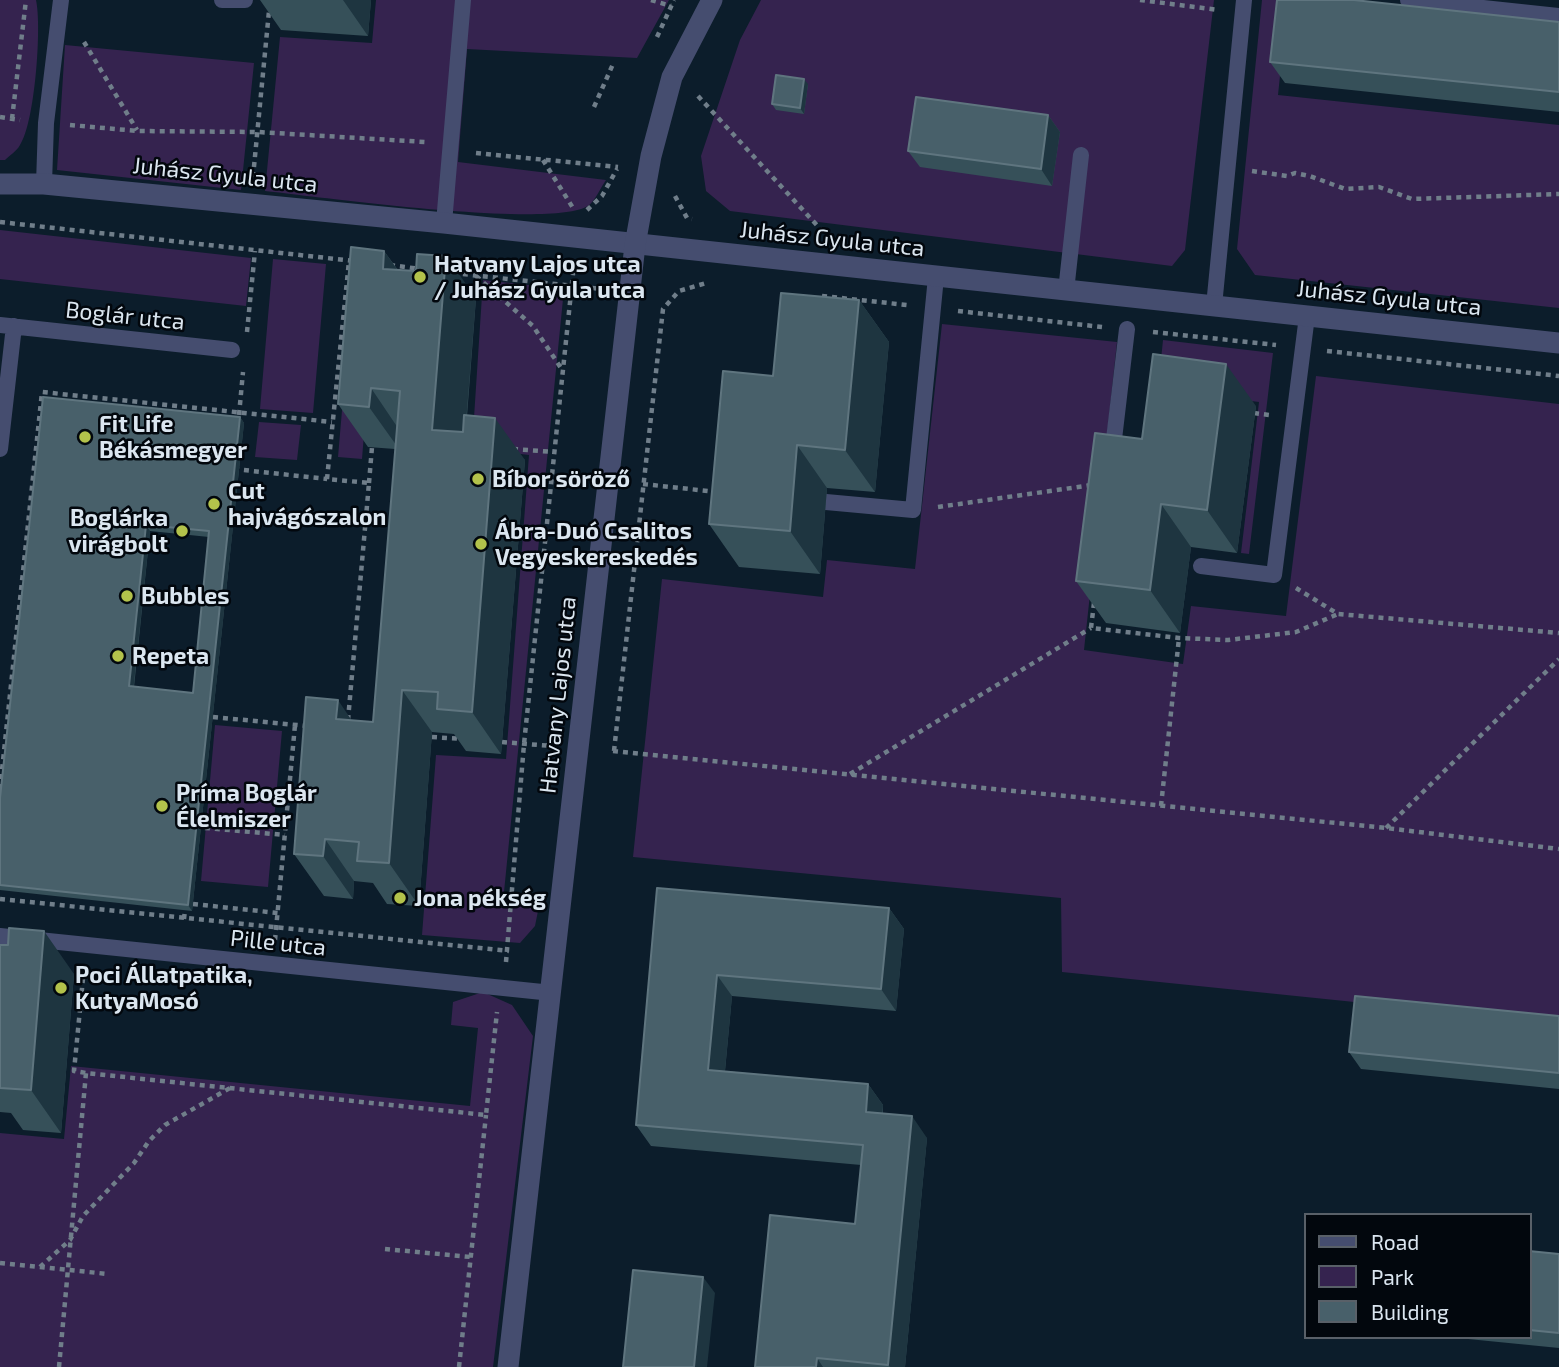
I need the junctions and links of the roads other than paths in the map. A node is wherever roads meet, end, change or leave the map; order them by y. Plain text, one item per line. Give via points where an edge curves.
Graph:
1 (222, 0) edge
2 (245, 0) edge
3 (463, 0) edge
4 (712, 0) edge
5 (1244, 0) edge
6 (1408, 0) edge
7 (61, 2) edge
8 (1559, 16) edge
9 (1081, 155) dead end
10 (0, 184) edge
11 (44, 184) junction
12 (444, 223) junction
13 (635, 245) junction
14 (936, 277) junction
15 (1066, 291) junction
16 (1214, 306) junction
17 (1307, 316) junction
18 (7, 325) edge
19 (1127, 329) dead end
20 (1559, 343) edge
21 (232, 350) dead end
22 (0, 449) edge
23 (1109, 483) edge
24 (826, 502) edge
25 (1201, 566) edge
26 (0, 936) edge
27 (552, 993) junction
28 (508, 1367) edge

1 - 2 lane
3 - 12 lane
4 - 13 street, Hatvany Lajos utca via 672,77 651,156
5 - 16 lane
6 - 8 lane
7 - 11 lane via 46,123
9 - 15 lane
10 - 11 street, Juhász Gyula utca
11 - 12 street, Juhász Gyula utca
12 - 13 street, Juhász Gyula utca
13 - 14 street, Juhász Gyula utca
13 - 27 street, Hatvany Lajos utca
14 - 15 street, Juhász Gyula utca
14 - 24 lane via 913,510
15 - 16 street, Juhász Gyula utca
16 - 17 street, Juhász Gyula utca
17 - 20 street, Juhász Gyula utca
17 - 25 lane via 1274,575
18 - 21 lane, Boglár utca
18 - 22 lane, Boglár utca
19 - 23 lane
26 - 27 lane, Pille utca
27 - 28 street, Hatvany Lajos utca

